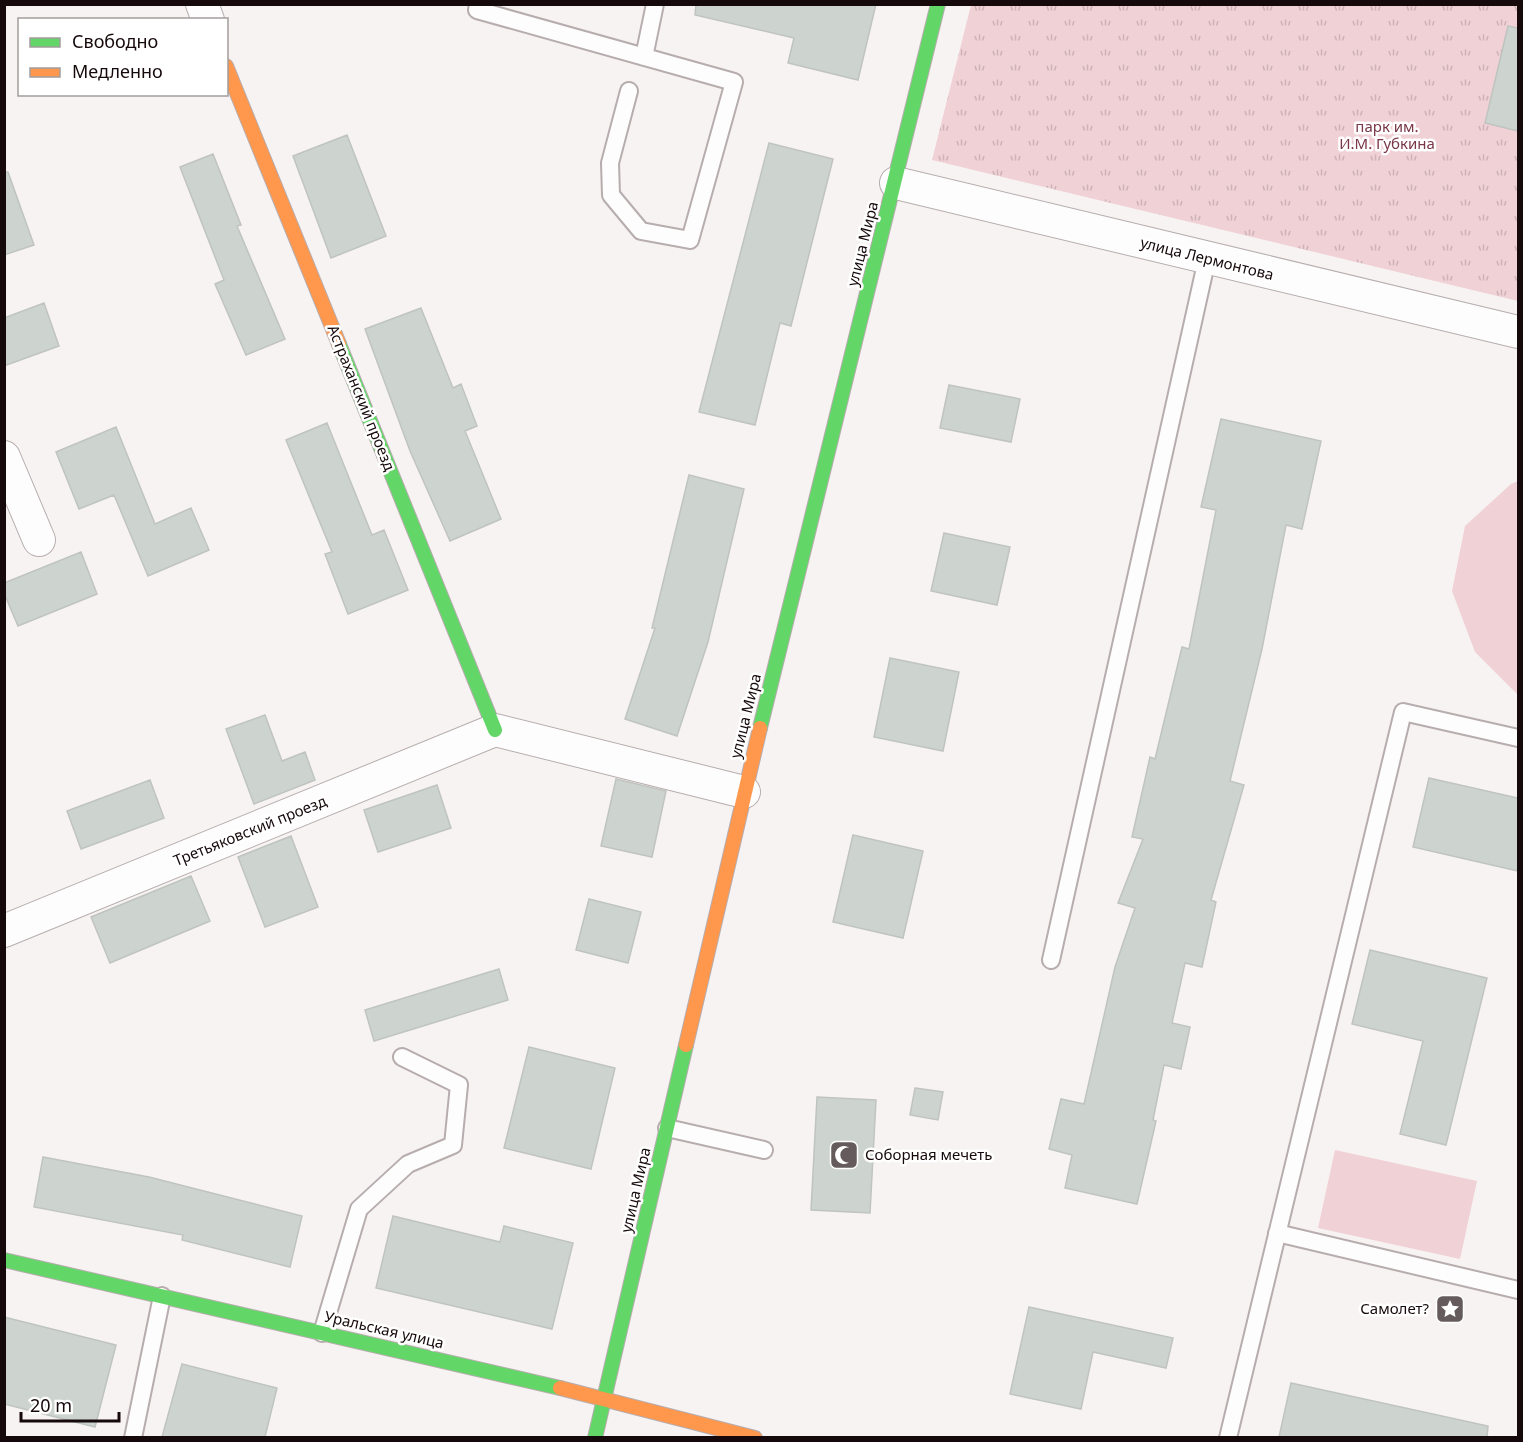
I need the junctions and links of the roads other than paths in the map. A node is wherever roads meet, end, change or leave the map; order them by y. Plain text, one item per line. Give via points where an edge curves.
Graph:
1 (478, 4) edge
2 (655, 4) edge
3 (938, 4) edge
4 (644, 57) junction
5 (228, 71) edge
6 (629, 91) dead end
7 (896, 183) junction
8 (1207, 259) junction
9 (1518, 332) edge
10 (4, 457) edge
11 (39, 540) dead end
12 (495, 730) junction
13 (1518, 738) edge
14 (744, 792) junction
15 (4, 931) edge
16 (1051, 960) dead end
17 (402, 1057) dead end
18 (667, 1128) junction
19 (764, 1150) dead end
20 (1277, 1233) junction
21 (4, 1260) edge
22 (1518, 1290) edge
23 (162, 1296) junction
24 (322, 1333) junction
25 (605, 1398) junction
26 (681, 1418) junction
27 (133, 1437) edge
28 (595, 1437) edge
29 (682, 1437) edge
30 (755, 1437) edge
31 (1228, 1437) edge

1 - 4 lane via 477,10
2 - 4 lane
3 - 7 street, улица Мира
4 - 6 lane via 734,82 690,240 641,231 611,195 610,163
5 - 12 street, Астраханский проезд
7 - 8 street, улица Лермонтова
7 - 14 street, улица Мира
8 - 9 street, улица Лермонтова
8 - 16 lane
10 - 11 street
12 - 14 street
12 - 15 street, Третьяковский проезд
13 - 20 lane via 1403,712
14 - 18 street, улица Мира
17 - 24 lane via 459,1085 453,1145 408,1164 359,1209
18 - 19 lane
18 - 25 street, улица Мира
20 - 22 lane
20 - 31 lane
21 - 23 street, Уральская улица
23 - 24 street, Уральская улица
23 - 27 lane
24 - 25 street, Уральская улица
25 - 26 street, Уральская улица
25 - 28 street, улица Мира
26 - 29 lane
26 - 30 street, Уральская улица

